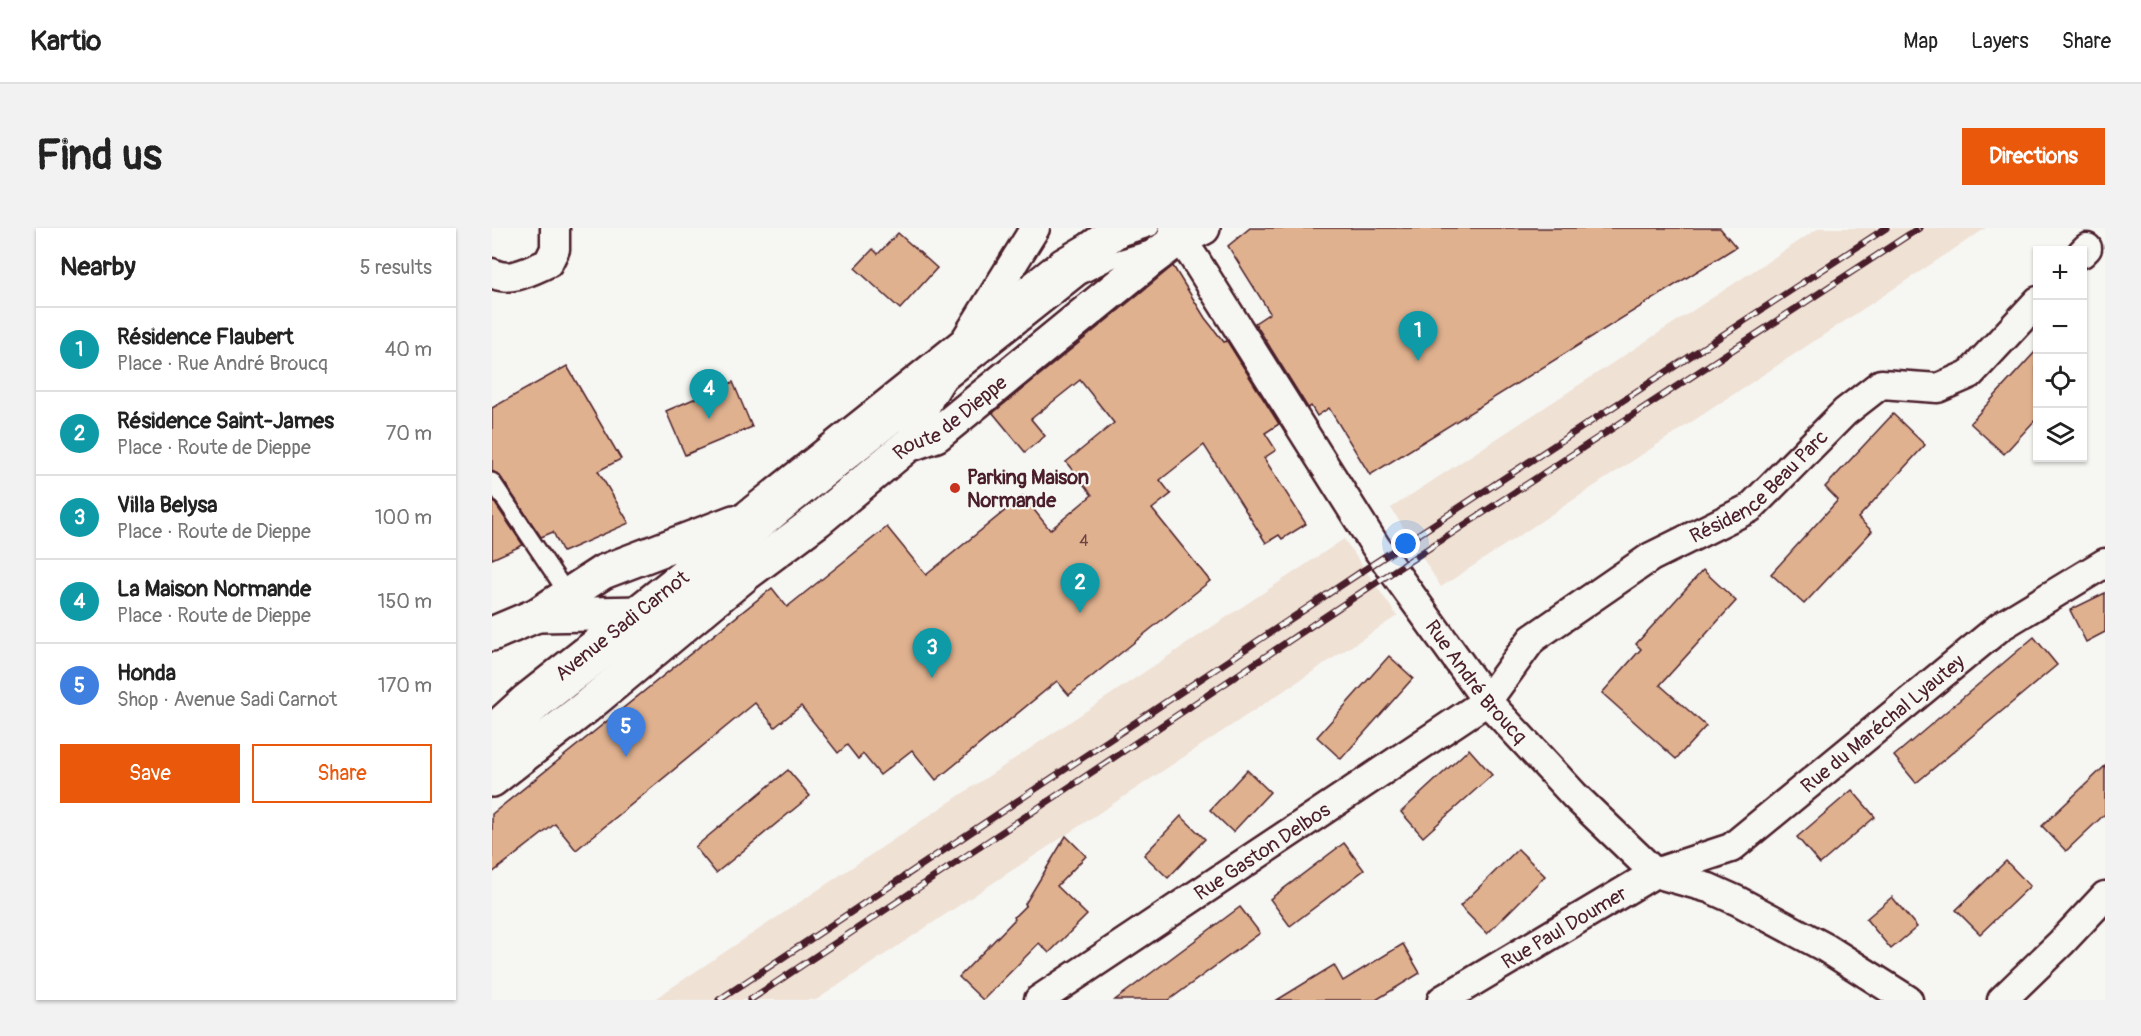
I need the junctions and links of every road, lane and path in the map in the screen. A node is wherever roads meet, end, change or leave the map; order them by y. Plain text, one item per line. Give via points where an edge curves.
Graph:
1 (555, 228) edge
2 (1035, 228) edge
3 (1120, 228) edge
4 (1176, 233) edge
5 (1091, 249) junction
6 (492, 273) edge
7 (2033, 305) edge
8 (957, 351) junction
9 (930, 397) junction
10 (908, 445) junction
11 (492, 481) edge
12 (750, 516) junction
13 (2105, 563) edge
14 (557, 608) junction
15 (683, 612) junction
16 (634, 613) junction
17 (492, 634) edge
18 (582, 656) junction
19 (1486, 701) junction
20 (492, 732) edge
21 (492, 755) edge
22 (492, 780) edge
23 (1656, 873) junction
24 (2105, 896) edge
25 (1039, 1000) edge
26 (1442, 1000) edge
27 (1908, 1000) edge
28 (2002, 1000) edge

1 - 6 street via 555,249 548,264 514,276
2 - 8 street
3 - 5 main road
4 - 5 lane
4 - 9 lane via 1081,276
4 - 10 main road, Route de Dieppe via 936,435
4 - 19 street, Rue André Broucq via 1376,547
5 - 8 main road via 1064,265
7 - 19 street, Résidence Beau Parc via 1970,374 1938,388 1881,384 1845,412 1750,508 1651,557 1532,639
8 - 9 street
8 - 12 main road
9 - 10 street
9 - 15 lane via 775,521
10 - 15 main road, Route de Dieppe via 818,520
11 - 14 lane
12 - 14 main road via 603,572
12 - 16 main road, Avenue Sadi Carnot via 694,568
13 - 23 street, Rue du Maréchal Lyautey via 2001,626 1731,848
14 - 16 main road
14 - 17 main road
14 - 18 main road via 577,630
15 - 16 main road
15 - 21 lane via 546,708
15 - 22 main road, Avenue Sadi Carnot via 586,707
16 - 18 main road, Avenue Sadi Carnot
18 - 20 main road, Avenue Sadi Carnot
19 - 23 street, Rue André Broucq via 1575,796
19 - 25 street, Rue Gaston Delbos
23 - 26 street, Rue Paul Doumer
23 - 27 street, Rue André Broucq via 1709,888 1737,901 1826,948
24 - 28 street

